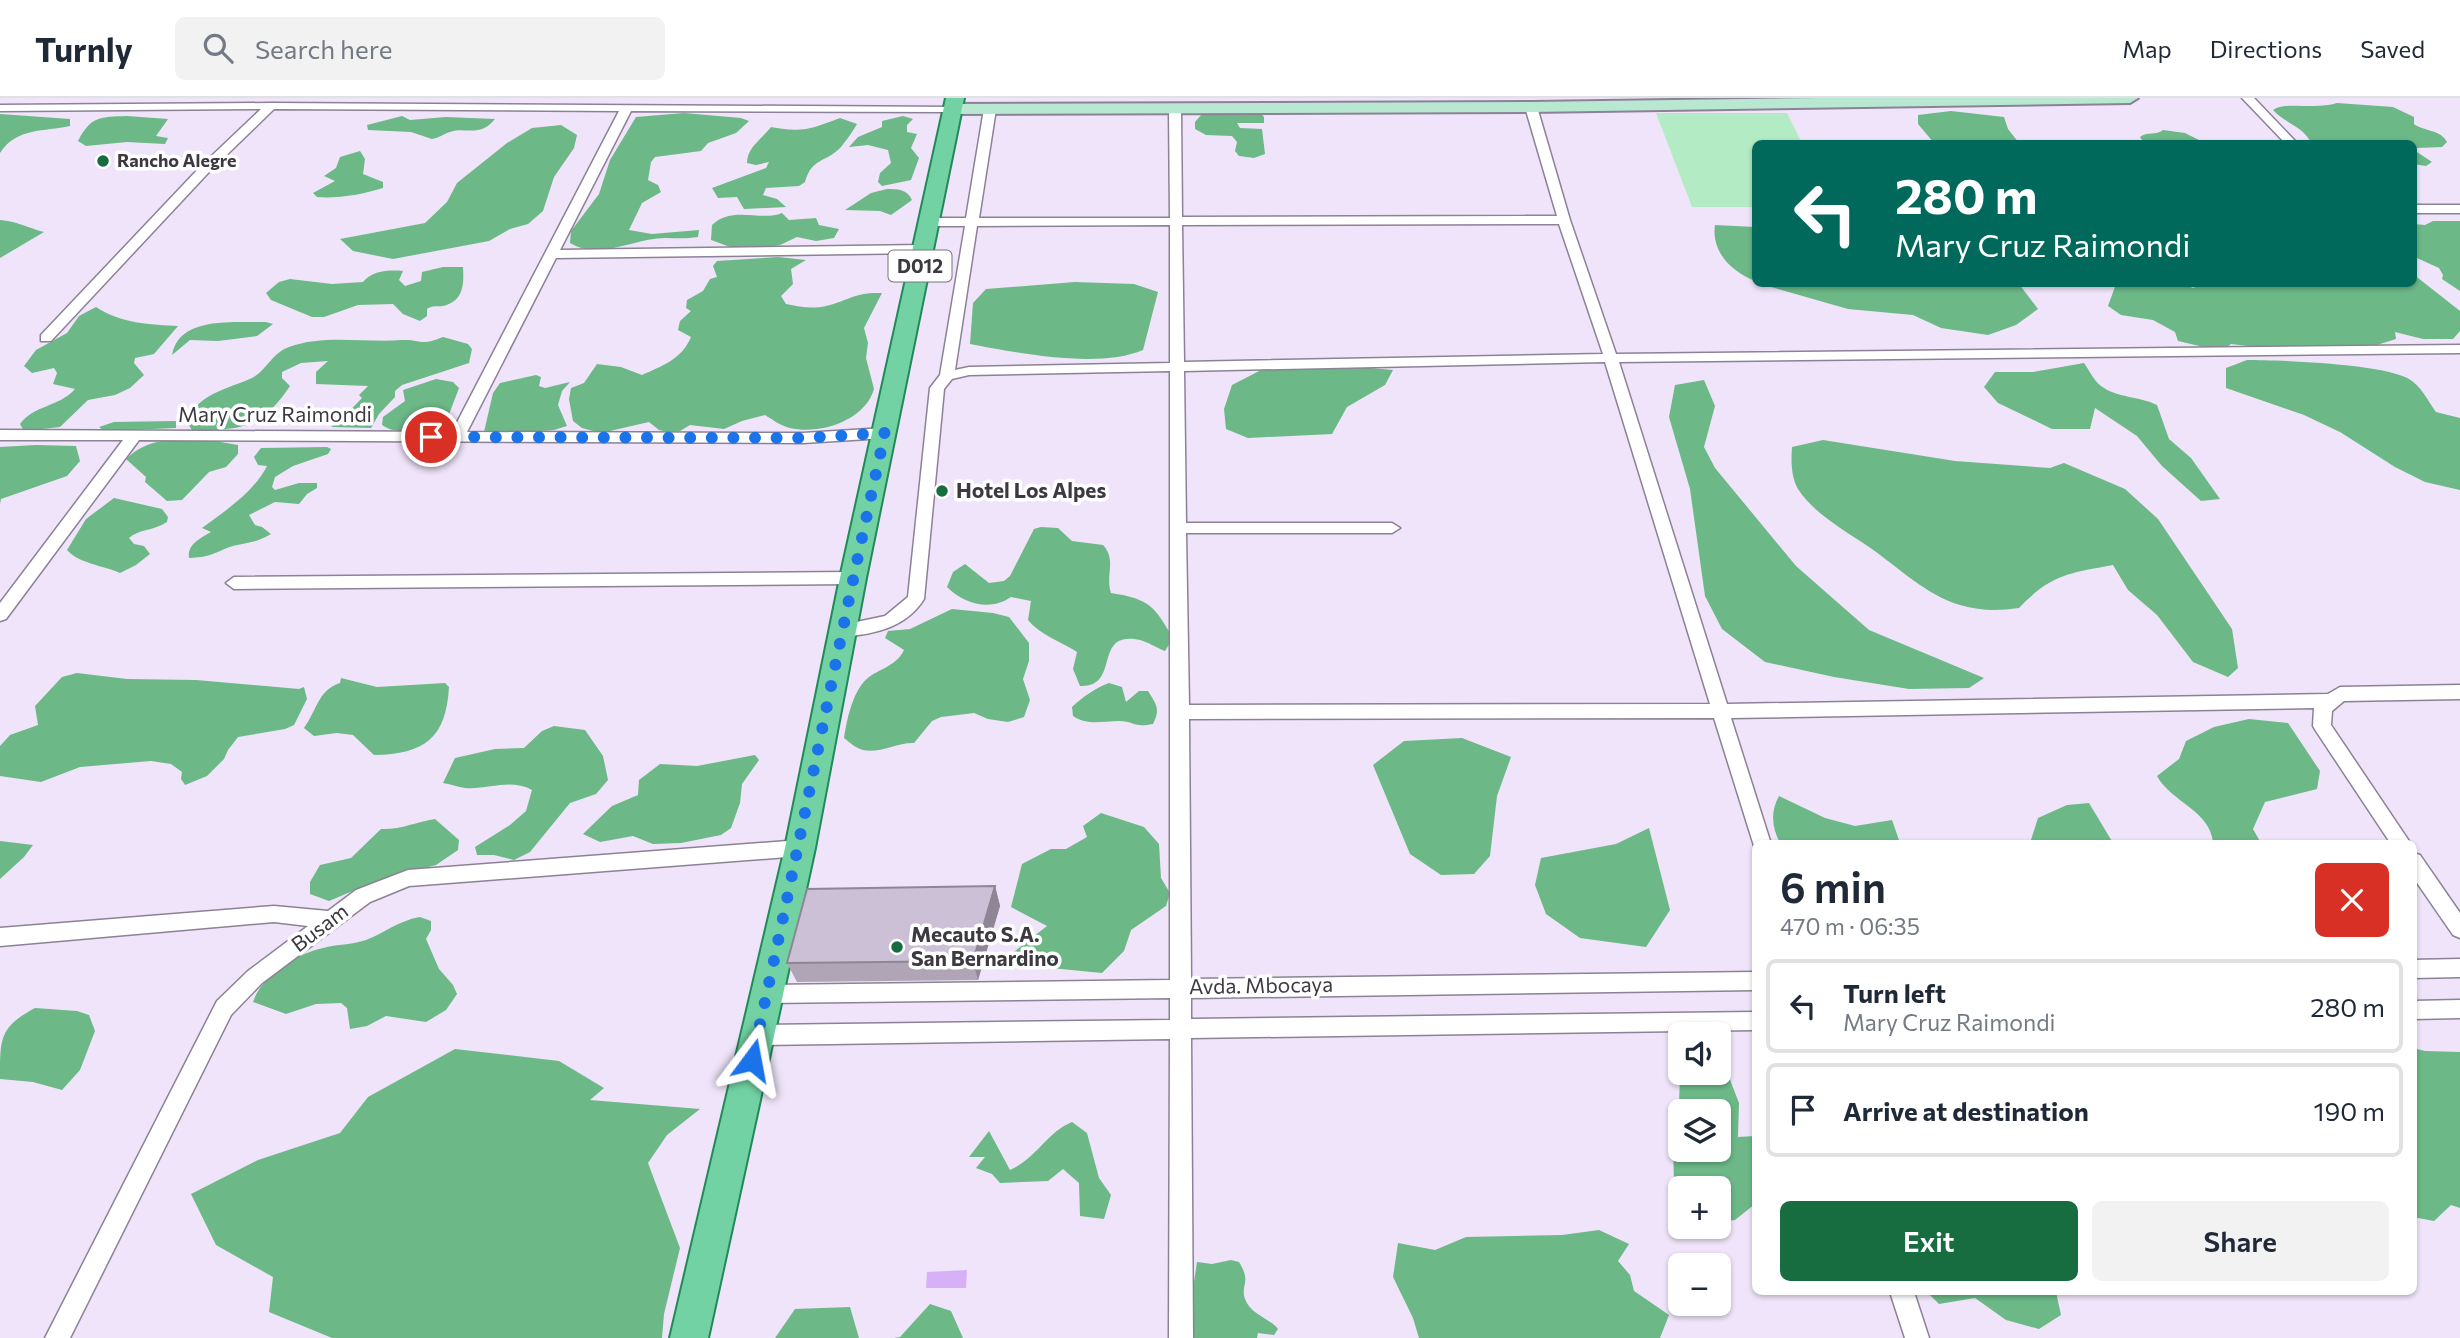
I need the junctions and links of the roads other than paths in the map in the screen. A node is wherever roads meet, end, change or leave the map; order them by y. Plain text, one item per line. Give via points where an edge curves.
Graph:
1 (2130, 98) edge
2 (2248, 98) edge
3 (1959, 100) edge
4 (1660, 102) edge
5 (953, 103) edge
6 (1480, 103) edge
7 (1142, 104) edge
8 (271, 106) junction
9 (627, 107) junction
10 (1531, 107) junction
11 (0, 108) edge
12 (990, 109) junction
13 (1175, 109) junction
14 (2289, 140) edge
15 (2417, 209) edge
16 (2460, 209) edge
17 (1564, 220) junction
18 (971, 221) junction
19 (1178, 221) junction
20 (929, 222) junction
21 (923, 250) junction
22 (551, 254) junction
23 (46, 338) dead end
24 (2460, 349) edge
25 (1611, 358) junction
26 (1176, 368) junction
27 (947, 376) junction
28 (885, 433) junction
29 (0, 435) edge
30 (135, 435) junction
31 (457, 437) junction
32 (1178, 528) junction
33 (1392, 528) dead end
34 (853, 578) junction
35 (234, 583) dead end
36 (0, 615) edge
37 (842, 631) junction
38 (2460, 692) edge
39 (2330, 701) junction
40 (1721, 711) junction
41 (1181, 712) junction
42 (1761, 840) edge
43 (2399, 840) edge
44 (800, 848) junction
45 (2417, 866) edge
46 (330, 920) junction
47 (2460, 929) edge
48 (0, 937) edge
49 (2460, 968) edge
50 (2417, 969) edge
51 (1752, 981) edge
52 (1181, 987) junction
53 (767, 994) junction
54 (2460, 1009) edge
55 (2417, 1010) edge
56 (1752, 1021) edge
57 (1181, 1027) junction
58 (757, 1035) junction
59 (1903, 1295) edge
60 (57, 1338) edge
61 (689, 1338) edge
62 (1181, 1338) edge
63 (1917, 1338) edge

1 - 3 street
2 - 14 street
3 - 4 street
4 - 10 street
5 - 9 street
5 - 12 street
5 - 20 main road, D012
6 - 10 street
6 - 13 street
7 - 12 street
7 - 13 street
8 - 9 street
8 - 11 street
8 - 23 street via 205,169
9 - 22 street
10 - 17 street
12 - 18 street
13 - 19 street
15 - 16 street
17 - 19 street
17 - 25 street
18 - 19 street
18 - 20 street
18 - 27 street
19 - 26 street
20 - 21 main road, D012
21 - 22 street
21 - 28 main road, D012
22 - 31 street
24 - 25 street
25 - 26 street
25 - 40 street
26 - 27 street via 969,371
26 - 32 street
27 - 37 street via 937,388 916,599 902,615 883,626
28 - 31 street, Mary Cruz Raimondi via 803,438
28 - 34 main road, D012
29 - 30 street, Mary Cruz Raimondi
30 - 31 street, Mary Cruz Raimondi
30 - 36 street
32 - 33 street
32 - 41 street
34 - 35 street
34 - 37 main road, D012
37 - 44 main road, D012
38 - 39 street via 2340,694
39 - 40 street
39 - 43 street via 2323,708 2322,726
40 - 41 street
40 - 42 street
41 - 52 street
44 - 46 street, Busam via 408,878 363,896
44 - 53 main road, D012
45 - 47 street
46 - 48 street via 274,914
46 - 60 street, Busam via 255,977 224,1008
49 - 50 street
51 - 52 street, Avda. Mbocaya
52 - 53 street, Avda. Mbocaya
52 - 57 street
53 - 58 main road, D012
54 - 55 street
56 - 57 street
57 - 58 street
57 - 62 street
58 - 61 main road, D012
59 - 63 street

